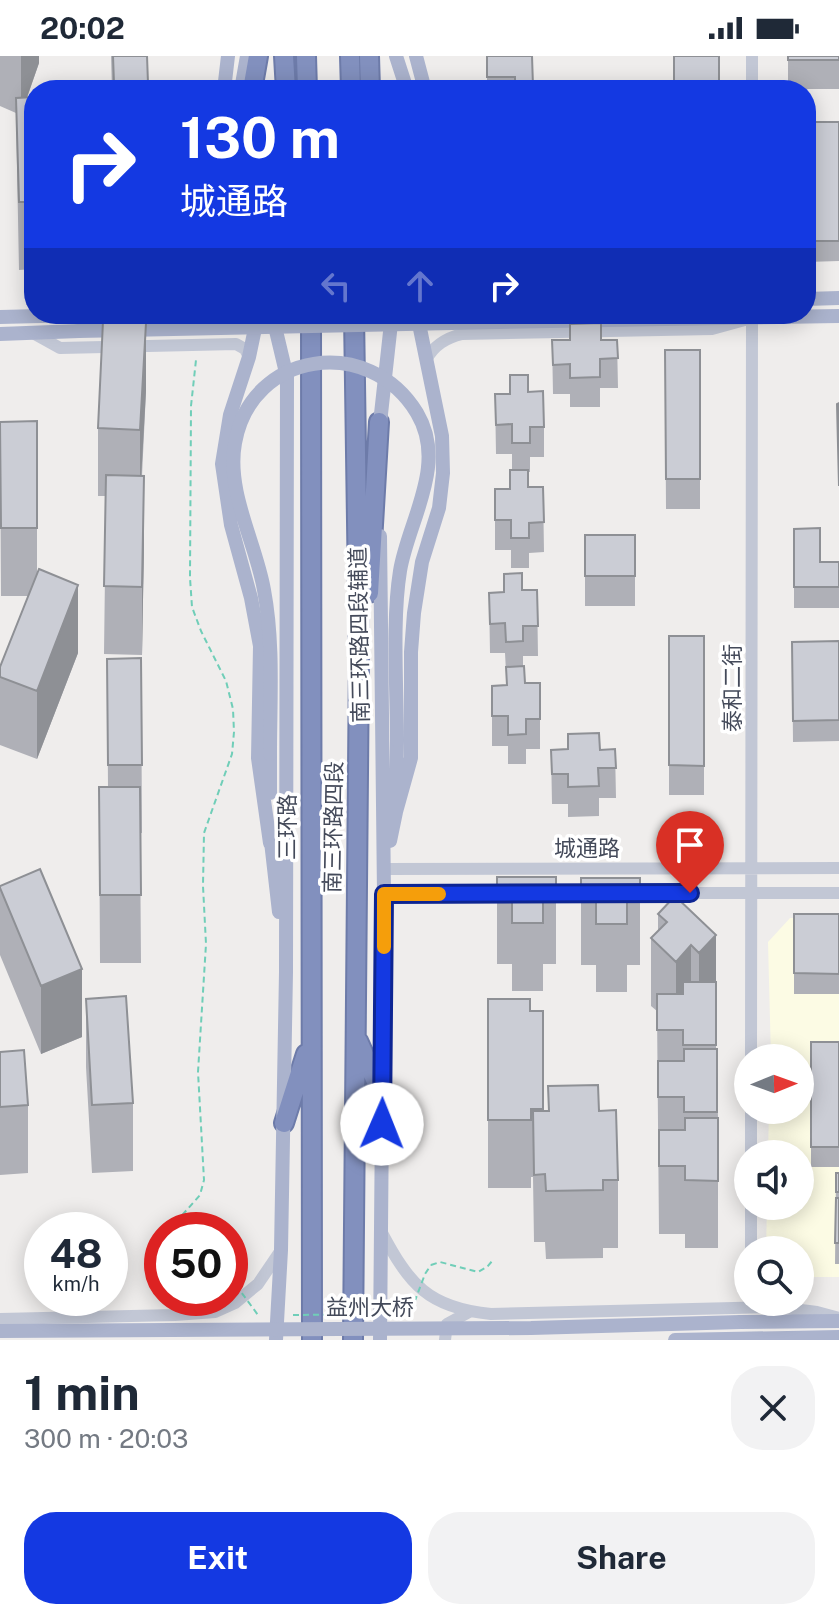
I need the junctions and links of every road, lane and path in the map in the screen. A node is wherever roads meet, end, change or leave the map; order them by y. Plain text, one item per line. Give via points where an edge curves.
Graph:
1 (228, 56) edge
2 (247, 56) edge
3 (258, 56) edge
4 (284, 56) edge
5 (306, 56) edge
6 (350, 56) edge
7 (369, 56) edge
8 (396, 56) edge
9 (416, 56) edge
10 (752, 56) edge
11 (225, 80) edge
12 (243, 80) edge
13 (254, 80) edge
14 (285, 80) edge
15 (307, 80) edge
16 (351, 80) edge
17 (370, 80) edge
18 (404, 80) edge
19 (422, 80) edge
20 (752, 80) edge
21 (839, 298) edge
22 (816, 299) edge
23 (24, 316) edge
24 (839, 316) edge
25 (0, 317) edge
26 (816, 317) edge
27 (255, 324) edge
28 (256, 324) edge
29 (274, 324) edge
30 (311, 324) edge
31 (354, 324) edge
32 (391, 324) edge
33 (406, 324) edge
34 (419, 324) edge
35 (730, 324) edge
36 (752, 324) edge
37 (33, 333) junction
38 (0, 334) edge
39 (236, 344) junction
40 (249, 357) junction
41 (196, 360) dead end
42 (426, 360) junction
43 (379, 422) junction
44 (358, 792) junction
45 (396, 812) junction
46 (270, 843) junction
47 (752, 868) junction
48 (839, 868) edge
49 (384, 869) junction
50 (751, 893) junction
51 (839, 893) edge
52 (384, 894) junction
53 (286, 972) junction
54 (355, 1034) junction
55 (311, 1036) junction
56 (751, 1044) edge
57 (383, 1097) junction
58 (284, 1123) junction
59 (185, 1212) edge
60 (381, 1230) junction
61 (281, 1250) junction
62 (493, 1260) dead end
63 (248, 1303) edge
64 (734, 1306) edge
65 (469, 1312) junction
66 (814, 1313) edge
67 (289, 1315) dead end
68 (259, 1316) dead end
69 (0, 1319) edge
70 (839, 1320) edge
71 (0, 1331) edge
72 (742, 1338) edge
73 (839, 1339) edge
74 (276, 1340) edge
75 (312, 1340) edge
76 (353, 1340) edge
77 (380, 1340) edge
78 (445, 1340) edge
79 (675, 1340) edge

1 - 11 main road
2 - 12 main road
3 - 13 highway
4 - 14 highway
5 - 15 highway
6 - 16 highway
7 - 17 highway
8 - 18 main road
9 - 19 main road
10 - 20 street
21 - 22 main road
23 - 25 main road
24 - 26 main road
27 - 40 main road
28 - 39 street via 253,334
29 - 53 main road via 287,377
30 - 55 highway, 三环路
31 - 44 highway, 南三环路四段
32 - 43 main road, 南三环路四段辅道
33 - 37 main road, bridge
34 - 42 main road
35 - 42 street via 712,329 462,334 447,338
36 - 47 street, 泰和二街
37 - 38 main road
37 - 39 street via 60,348
39 - 40 street
40 - 46 main road via 230,415 222,464 260,646 258,758
41 - 59 path via 191,406 192,607 226,681 234,732 232,754 204,833 206,944 198,1072 204,1180 200,1195
42 - 45 main road via 442,436 443,473 414,613 411,758
43 - 44 highway
43 - 49 main road, 南三环路四段辅道
44 - 54 highway, 南三环路四段
45 - 46 main road, bridge via 400,570 421,509 426,442 417,413 379,374 359,365 304,365 261,390 243,414 233,469 268,616
45 - 49 main road
46 - 53 main road
47 - 48 street, 城通路
47 - 49 street, 城通路
47 - 50 street, 泰和二街
49 - 52 main road, 南三环路四段辅道
50 - 51 street, 城通路
50 - 52 street, 城通路
50 - 56 street, 泰和二街
52 - 57 main road, 南三环路四段辅道
53 - 58 main road
54 - 57 highway
54 - 76 highway, 南三环路四段
55 - 58 highway
55 - 75 highway, 三环路
57 - 60 main road, 南三环路四段辅道
58 - 61 main road
60 - 65 street via 419,1289 442,1304
60 - 77 main road, 南三环路四段辅道
61 - 69 street via 258,1284 215,1312
61 - 74 main road
62 - 67 path, bridge via 478,1272 440,1262 431,1265 410,1314
63 - 68 path, bridge
64 - 65 street
65 - 78 street via 447,1324
66 - 70 street
70 - 71 main road, 益州大桥, bridge
72 - 73 main road
72 - 79 main road

